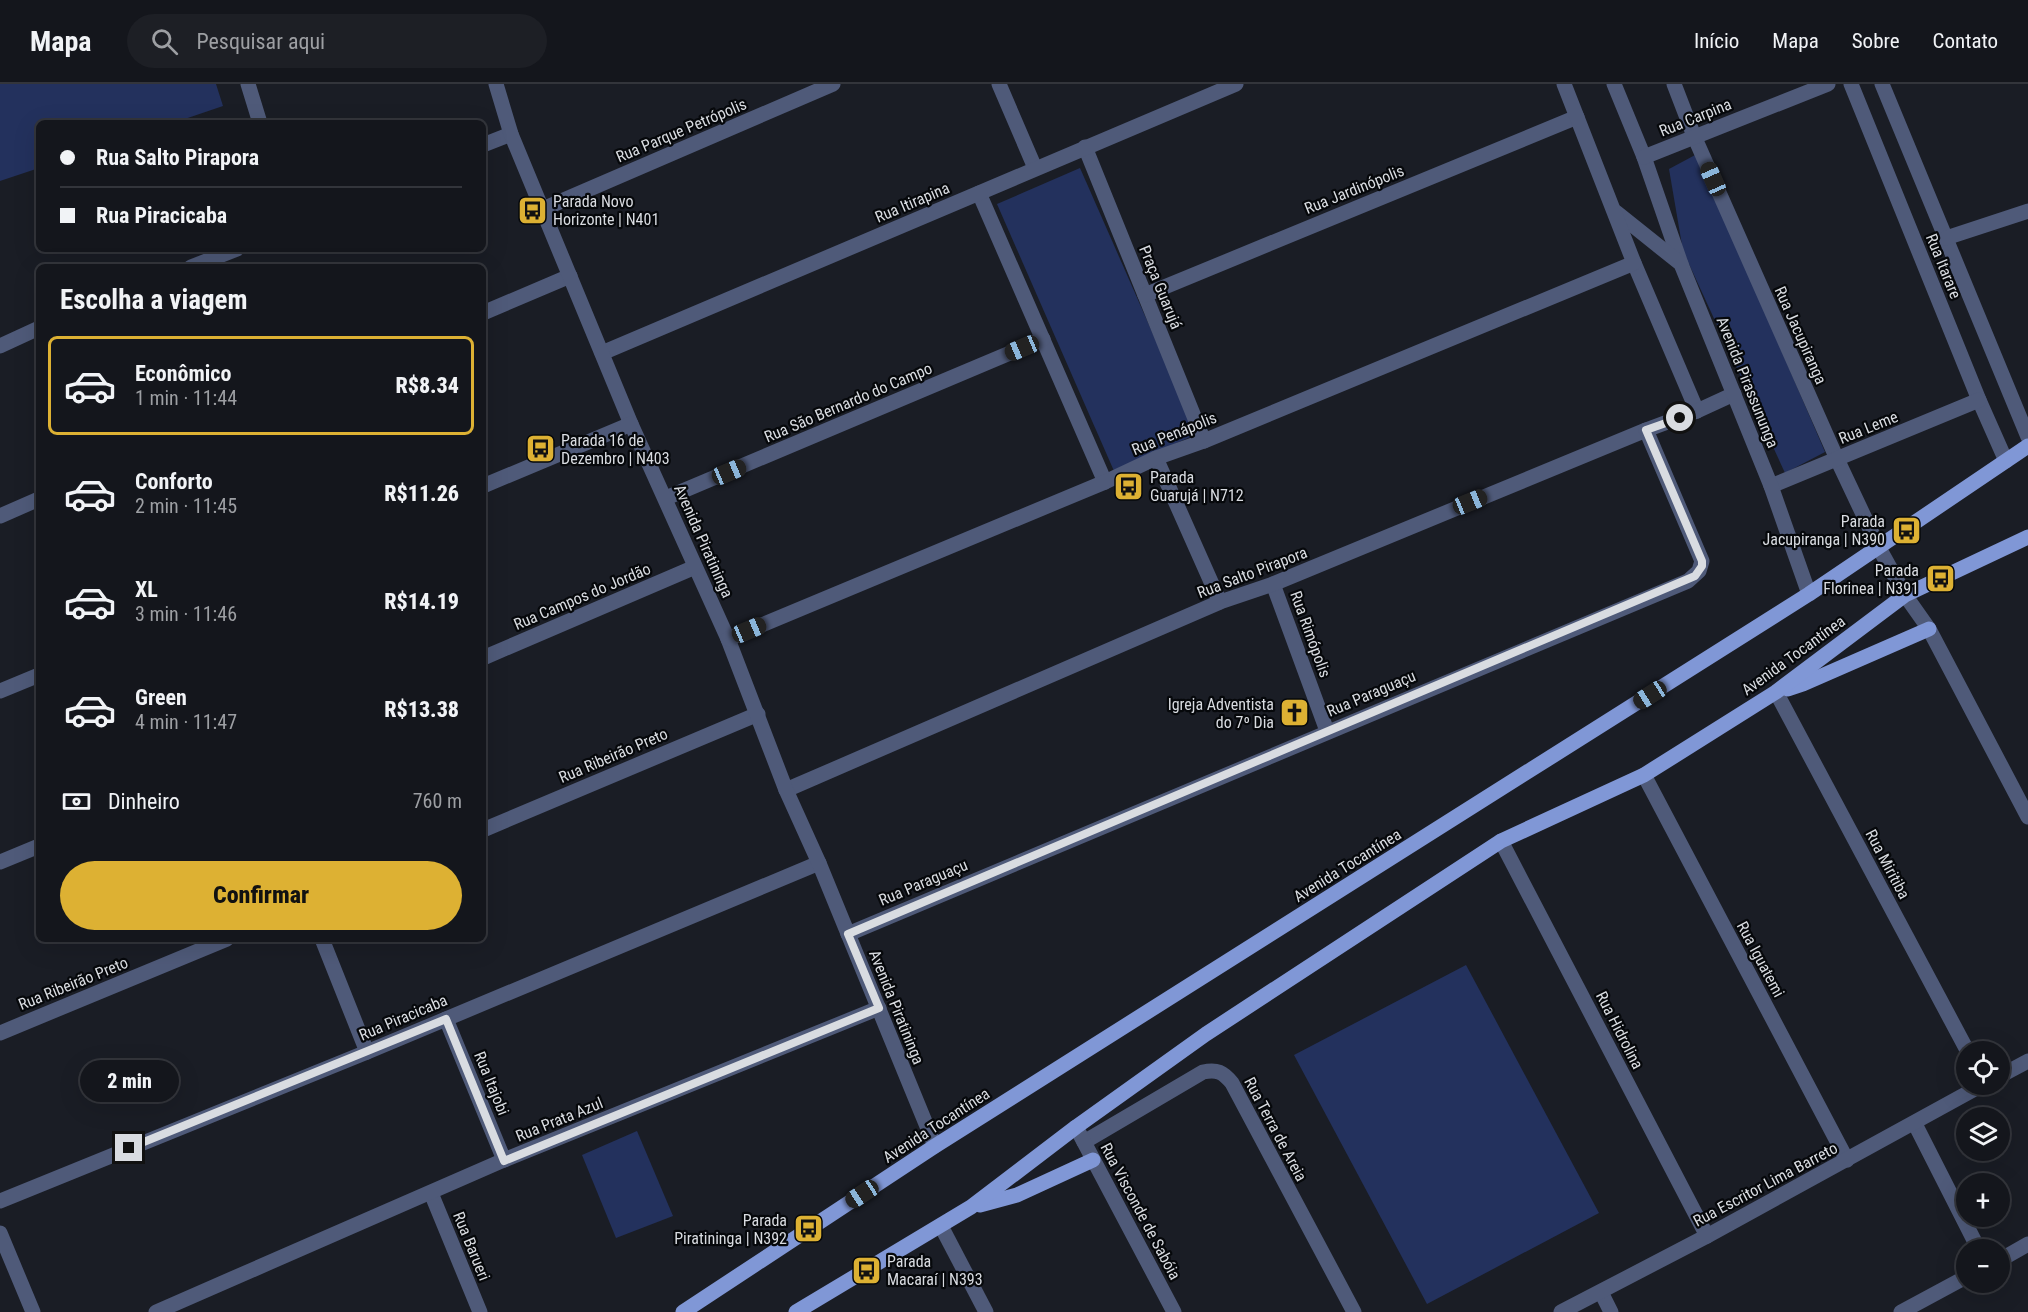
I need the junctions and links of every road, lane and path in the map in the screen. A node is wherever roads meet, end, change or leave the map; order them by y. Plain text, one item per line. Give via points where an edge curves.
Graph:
1 (248, 84) edge
2 (496, 84) edge
3 (833, 84) edge
4 (999, 84) edge
5 (1236, 84) edge
6 (1563, 84) edge
7 (1614, 84) edge
8 (1674, 84) edge
9 (1828, 84) edge
10 (1851, 84) edge
11 (1882, 84) edge
12 (1577, 117) junction
13 (259, 120) edge
14 (511, 134) junction
15 (1694, 136) junction
16 (486, 144) edge
17 (1085, 147) junction
18 (1644, 157) junction
19 (1035, 168) junction
20 (979, 193) junction
21 (543, 209) junction
22 (2028, 211) edge
23 (1615, 212) junction
24 (1946, 238) junction
25 (229, 252) edge
26 (1634, 263) junction
27 (199, 264) edge
28 (1681, 264) junction
29 (570, 276) junction
30 (1145, 295) junction
31 (486, 312) edge
32 (36, 329) edge
33 (1043, 339) junction
34 (0, 346) edge
35 (602, 353) junction
36 (1734, 394) junction
37 (1979, 400) junction
38 (1697, 411) junction
39 (631, 424) junction
40 (1646, 430) junction
41 (2028, 437) edge
42 (1204, 441) junction
43 (2028, 446) edge
44 (1156, 458) junction
45 (1837, 459) junction
46 (2006, 461) junction
47 (1105, 482) junction
48 (486, 485) edge
49 (1771, 486) junction
50 (666, 498) junction
51 (36, 500) edge
52 (0, 516) edge
53 (2028, 537) edge
54 (1879, 548) junction
55 (695, 567) junction
56 (1273, 584) junction
57 (1809, 594) junction
58 (1905, 596) junction
59 (1220, 602) junction
60 (1929, 629) junction
61 (728, 639) junction
62 (486, 657) edge
63 (36, 676) edge
64 (0, 691) edge
65 (1776, 692) junction
66 (758, 714) junction
67 (1327, 731) junction
68 (1644, 775) junction
69 (786, 790) junction
70 (2028, 817) edge
71 (486, 829) edge
72 (1502, 841) junction
73 (36, 847) edge
74 (0, 862) edge
75 (819, 863) junction
76 (848, 934) junction
77 (219, 942) edge
78 (323, 942) edge
79 (879, 1008) junction
80 (446, 1019) junction
81 (0, 1033) edge
82 (1962, 1041) edge
83 (367, 1052) junction
84 (2028, 1061) edge
85 (2010, 1071) edge
86 (1965, 1095) edge
87 (1915, 1124) junction
88 (1076, 1127) junction
89 (1084, 1142) junction
90 (935, 1146) junction
91 (1093, 1160) junction
92 (1848, 1160) junction
93 (504, 1161) junction
94 (431, 1193) junction
95 (0, 1201) edge
96 (972, 1207) junction
97 (941, 1226) junction
98 (0, 1233) edge
99 (1707, 1236) junction
100 (1973, 1239) edge
101 (2028, 1244) edge
102 (2010, 1254) edge
103 (1956, 1282) edge
104 (1601, 1292) junction
105 (804, 1310) edge
106 (33, 1312) edge
107 (156, 1312) edge
108 (480, 1312) edge
109 (683, 1312) edge
110 (986, 1312) edge
111 (1174, 1312) edge
112 (1354, 1312) edge
113 (1561, 1312) edge
114 (1611, 1312) edge
115 (1901, 1312) edge

1 - 13 street
2 - 14 street, Avenida Piratininga
3 - 21 street, Rua Parque Petrópolis
4 - 19 street
5 - 17 street, Rua Itirapina
6 - 12 street, Avenida Pirassununga
7 - 18 street
8 - 15 street, Rua Jacupiranga
9 - 15 street, Rua Carpina
10 - 37 street, Rua Itarare
11 - 24 street, Rua Itarare
12 - 23 street, Avenida Pirassununga
12 - 30 street, Rua Jardinópolis
14 - 16 street
14 - 21 street, Avenida Piratininga
15 - 18 street, Rua Carpina
15 - 45 street, Rua Jacupiranga
17 - 19 street, Rua Itirapina
17 - 30 street, Praça Guarujá
18 - 28 street
19 - 20 street, Rua Itirapina
20 - 33 street
20 - 35 street, Rua Itirapina
21 - 29 street, Avenida Piratininga
22 - 24 street
23 - 26 street, Avenida Pirassununga
23 - 28 street, Avenida Pirassununga
24 - 41 street, Rua Itarare
25 - 27 street
26 - 38 street, Avenida Pirassununga
26 - 42 street, Rua Penápolis
28 - 36 street, Avenida Pirassununga
29 - 31 street
29 - 35 street, Avenida Piratininga
30 - 42 street, Praça Guarujá
32 - 34 street
33 - 47 street
33 - 50 street, Rua São Bernardo do Campo
35 - 39 street, Avenida Piratininga
36 - 38 street, Rua Salto Pirapora
36 - 49 street, Avenida Pirassununga
37 - 45 street, Rua Leme
37 - 46 street, Rua Itarare
38 - 40 street, Rua Salto Pirapora
39 - 48 street
39 - 50 street, Avenida Piratininga
40 - 56 street, Rua Salto Pirapora
40 - 67 street, Rua Paraguaçu via 1702,561 1695,576
42 - 44 street, Rua Penápolis
43 - 46 main road, Avenida Tocantínea
44 - 47 street, Rua Penápolis
44 - 59 street
45 - 49 street, Rua Leme
45 - 54 street, Rua Jacupiranga
46 - 54 main road, Avenida Tocantínea
47 - 61 street, Rua Penápolis
49 - 57 street, Avenida Pirassununga
50 - 55 street, Avenida Piratininga
51 - 52 street
53 - 58 main road, Avenida Tocantínea
54 - 57 main road, Avenida Tocantínea
54 - 58 street, Rua Jacupiranga
55 - 61 street, Avenida Piratininga
55 - 62 street, Rua Campos do Jordão
56 - 59 street, Rua Salto Pirapora
56 - 67 street, Rua Rimópolis
57 - 90 main road, Avenida Tocantínea
58 - 60 street, Rua Jacupiranga
58 - 65 main road, Avenida Tocantínea
59 - 69 street, Rua Salto Pirapora
60 - 65 main road
60 - 70 street, Rua Jacupiranga
61 - 66 street, Avenida Piratininga
63 - 64 street
65 - 68 main road, Avenida Tocantínea
65 - 82 street, Rua Miritiba
66 - 69 street, Avenida Piratininga
66 - 71 street, Rua Ribeirão Preto
67 - 76 street, Rua Paraguaçu
68 - 72 main road, Avenida Tocantínea
68 - 92 street, Rua Iguatemi
69 - 75 street, Avenida Piratininga
72 - 88 main road, Avenida Tocantínea via 1206,1034
72 - 99 street, Rua Hidrolina
73 - 74 street
75 - 76 street, Avenida Piratininga
75 - 80 street, Rua Piracicaba
76 - 79 street, Avenida Piratininga
77 - 81 street, Rua Ribeirão Preto
78 - 83 street
79 - 90 street, Avenida Piratininga
79 - 93 street, Rua Prata Azul
80 - 83 street, Rua Piracicaba
80 - 93 street, Rua Itajobi
83 - 95 street, Rua Piracicaba
84 - 85 street
86 - 87 street, Rua Escritor Lima Barreto
87 - 92 street, Rua Escritor Lima Barreto
87 - 100 street
88 - 89 street, Rua Visconde de Sabóia
88 - 96 main road, Avenida Tocantínea
89 - 91 street, Rua Visconde de Sabóia
89 - 112 street, Rua Terra de Areia via 1203,1072 1224,1073
90 - 109 main road, Avenida Tocantínea
91 - 96 main road via 1017,1195
91 - 111 street, Rua Visconde de Sabóia
92 - 99 street, Rua Escritor Lima Barreto
93 - 94 street, Rua Prata Azul
94 - 107 street, Rua Prata Azul
94 - 108 street, Rua Barueri
96 - 97 main road, Avenida Tocantínea
97 - 105 main road, Avenida Tocantínea
97 - 110 street
98 - 106 street
99 - 104 street, Rua Escritor Lima Barreto
101 - 102 street
103 - 115 street
104 - 113 street, Rua Escritor Lima Barreto
104 - 114 street

